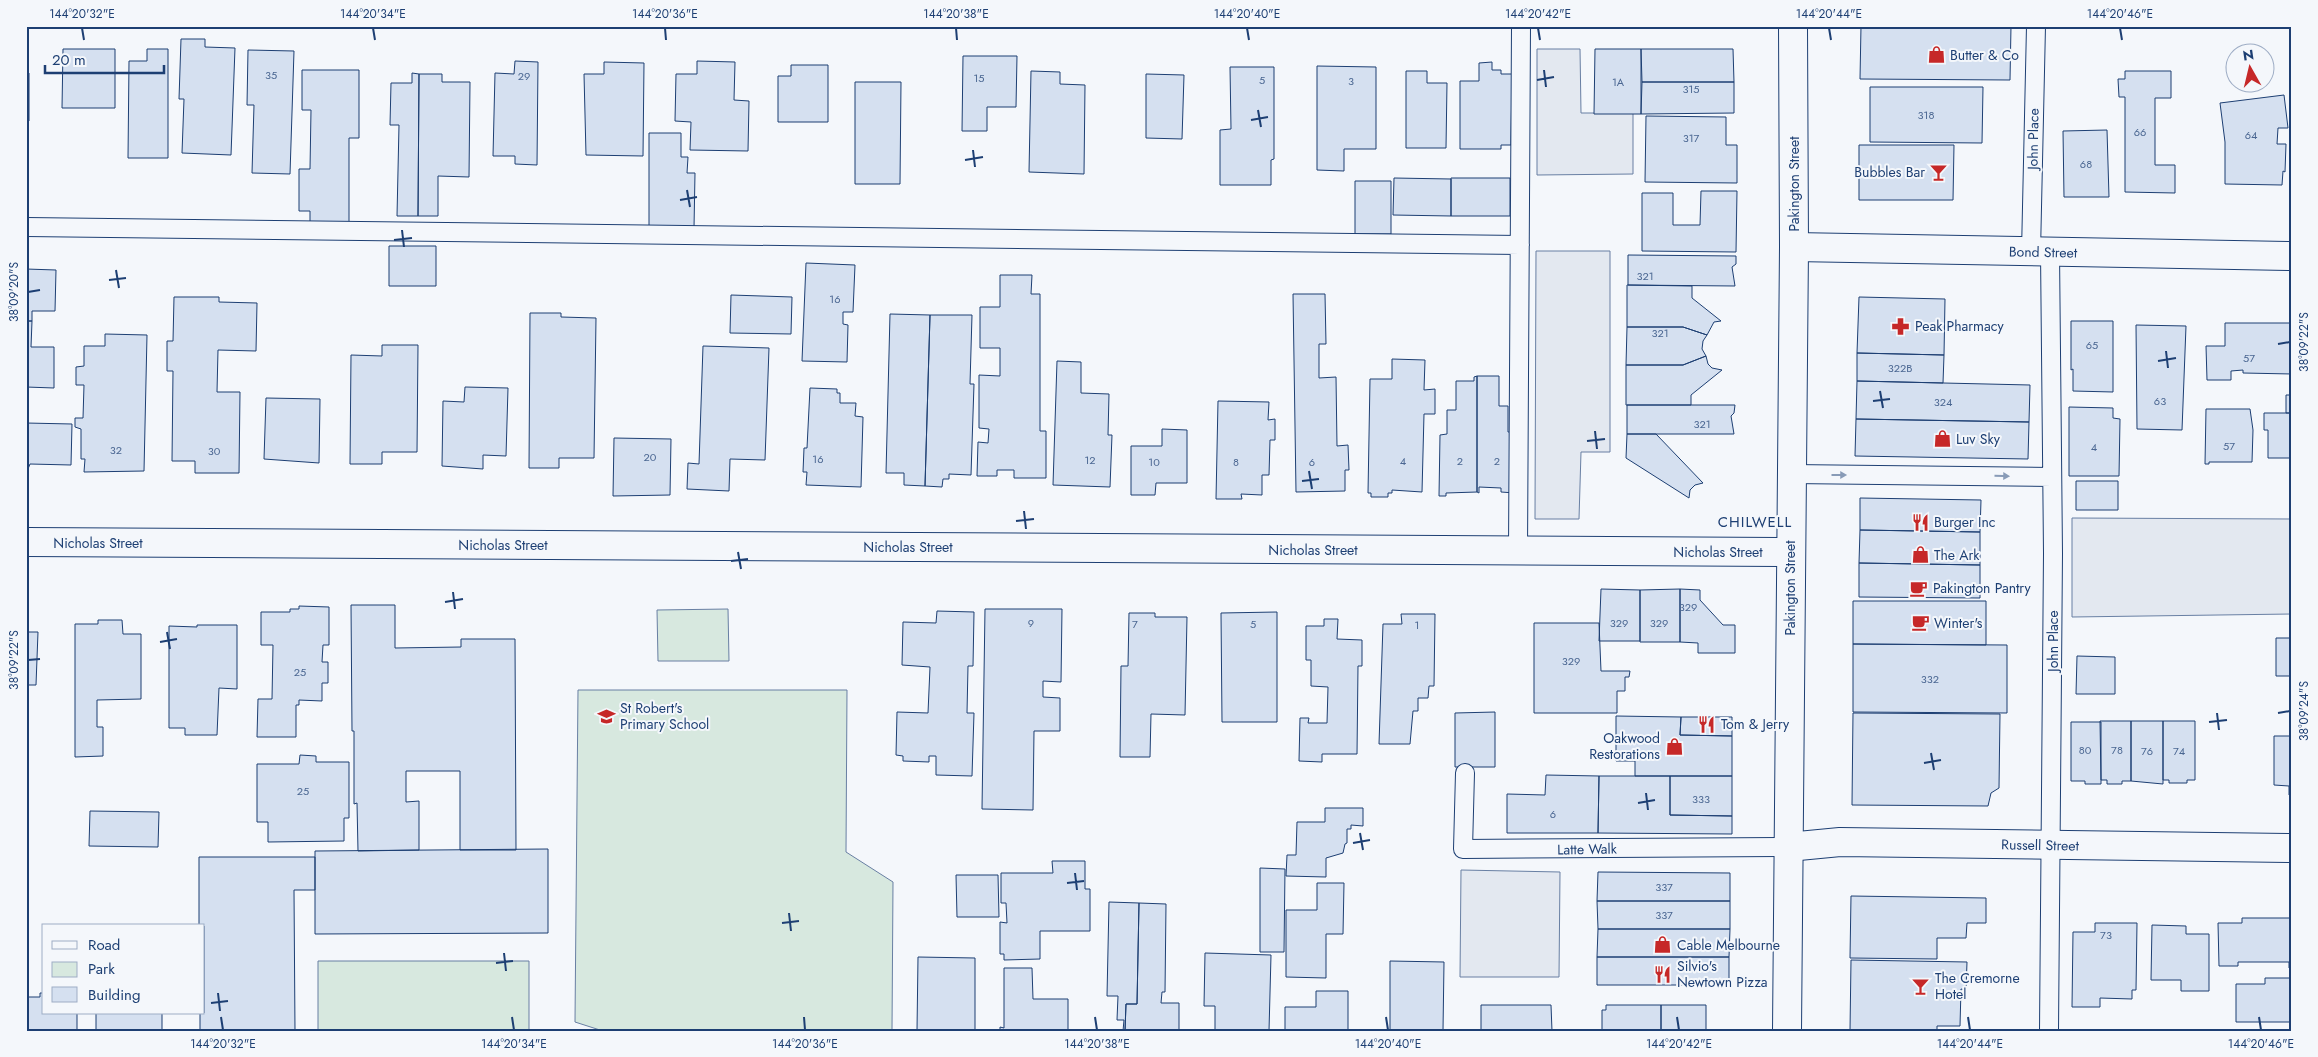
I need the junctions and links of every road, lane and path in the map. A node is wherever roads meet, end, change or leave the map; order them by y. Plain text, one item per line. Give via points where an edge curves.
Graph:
1 (1521, 26) edge
2 (1793, 26) edge
3 (2036, 26) edge
4 (26, 227) edge
5 (1520, 245) junction
6 (1794, 247) junction
7 (2040, 252) junction
8 (2292, 256) edge
9 (1790, 474) junction
10 (2052, 477) junction
11 (26, 542) edge
12 (1518, 551) junction
13 (1790, 552) junction
14 (1465, 773) dead end
15 (2051, 846) junction
16 (1788, 847) junction
17 (2292, 848) edge
18 (1786, 1031) edge
19 (2049, 1031) edge

1 - 5 lane
2 - 6 street, Pakington Street
3 - 7 lane, John Place
4 - 5 lane
5 - 12 lane
6 - 7 street, Bond Street
6 - 9 street, Pakington Street
7 - 8 street, Bond Street
7 - 10 lane, John Place
9 -> 10 lane
9 - 13 street, Pakington Street
10 - 15 lane, John Place
11 - 12 street, Nicholas Street
12 - 13 street, Nicholas Street
13 - 16 street, Pakington Street
14 - 16 lane, Latte Walk via 1463,849
15 - 16 street, Russell Street via 1840,842
15 - 17 street, Russell Street
15 - 19 lane, John Place
16 - 18 street, Pakington Street

